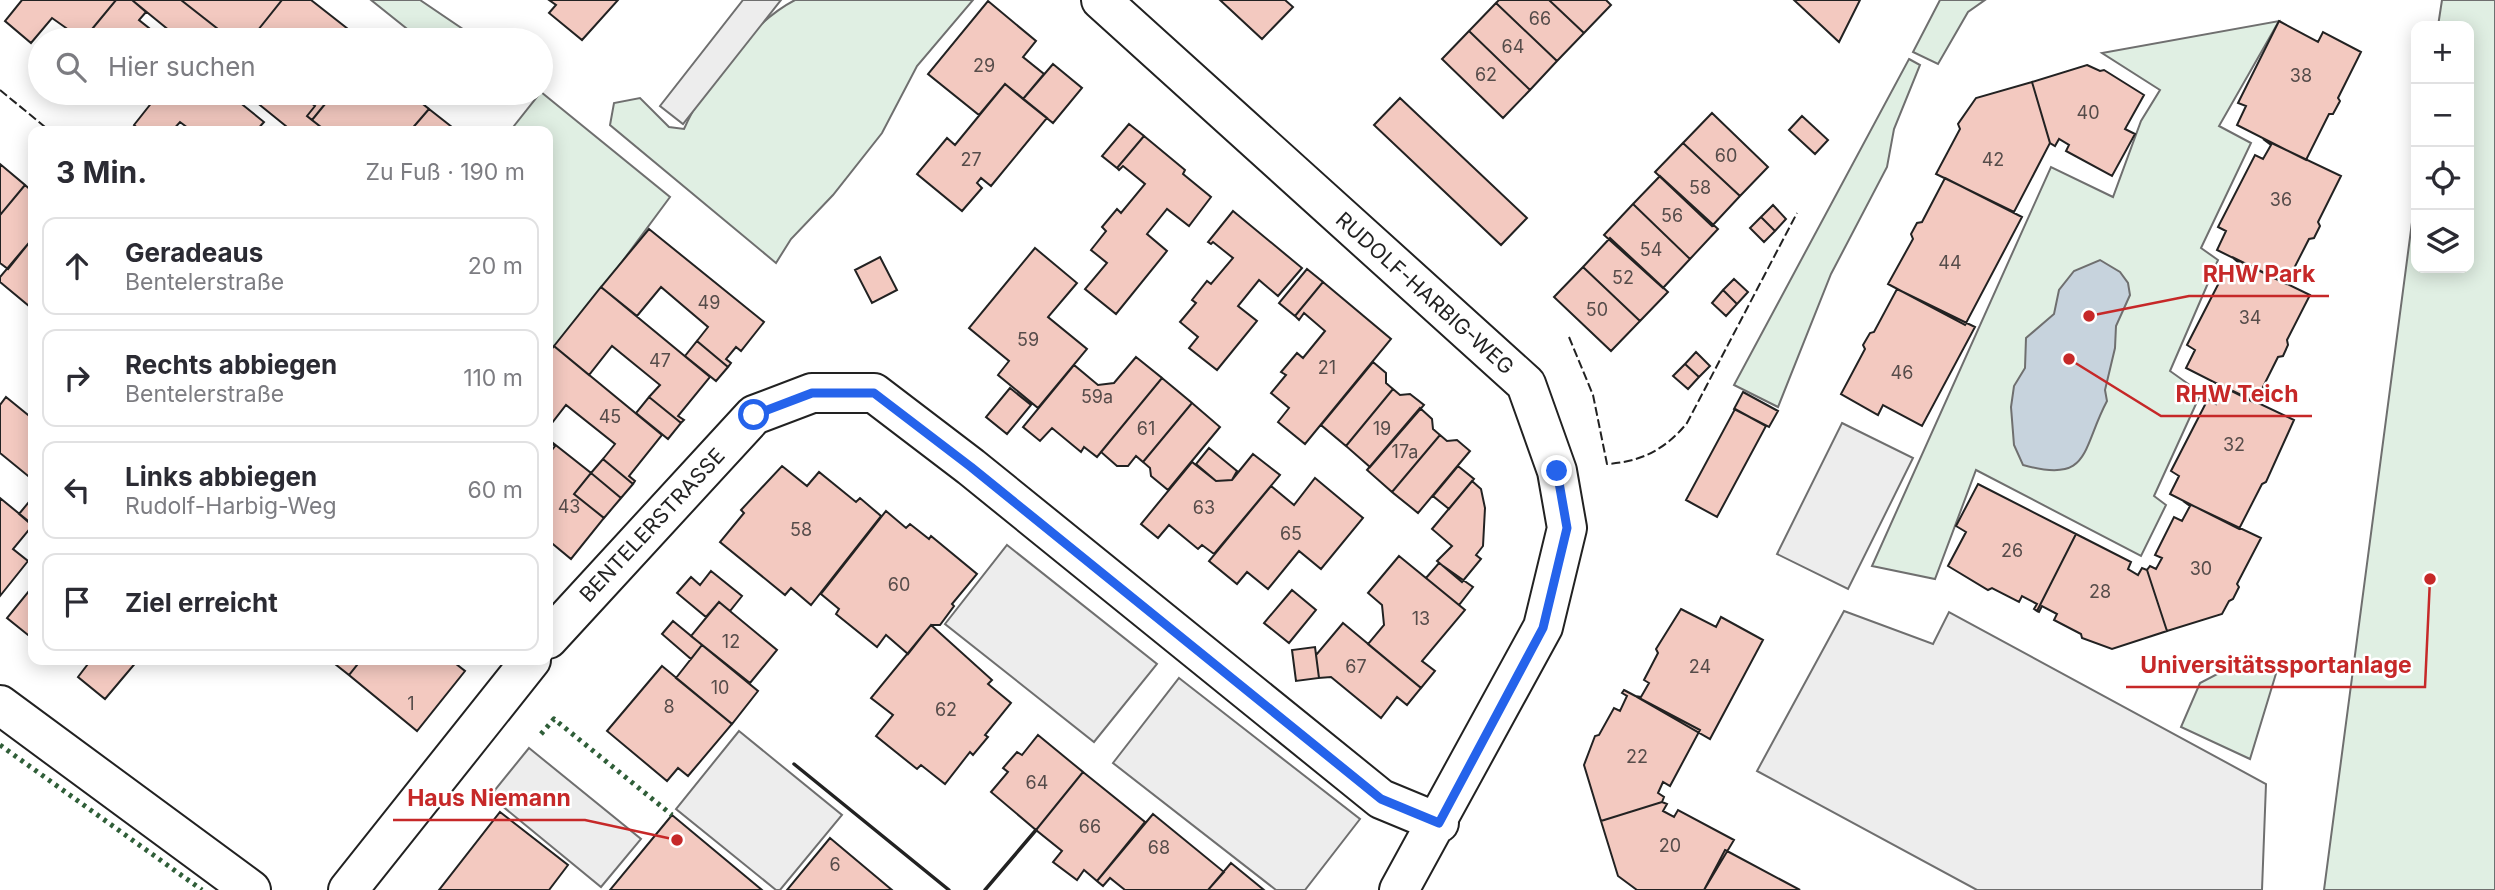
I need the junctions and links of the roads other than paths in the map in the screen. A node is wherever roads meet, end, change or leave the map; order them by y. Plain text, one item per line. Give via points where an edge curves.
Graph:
1 (1101, 0) edge
2 (553, 630) edge
3 (525, 665) edge
4 (0, 705) edge
5 (1439, 823) junction
6 (251, 890) edge
7 (348, 890) edge
8 (1399, 890) edge

1 - 5 street, RUDOLF-HARBIG-WEG via 1526,384 1557,471 1567,528 1543,628
2 - 5 street, BENTELERSTRASSE via 754,415 812,393 874,393 1381,799
3 - 7 street, BENTELERSTRASSE
4 - 6 street
5 - 8 street, RUDOLF-HARBIG-WEG

